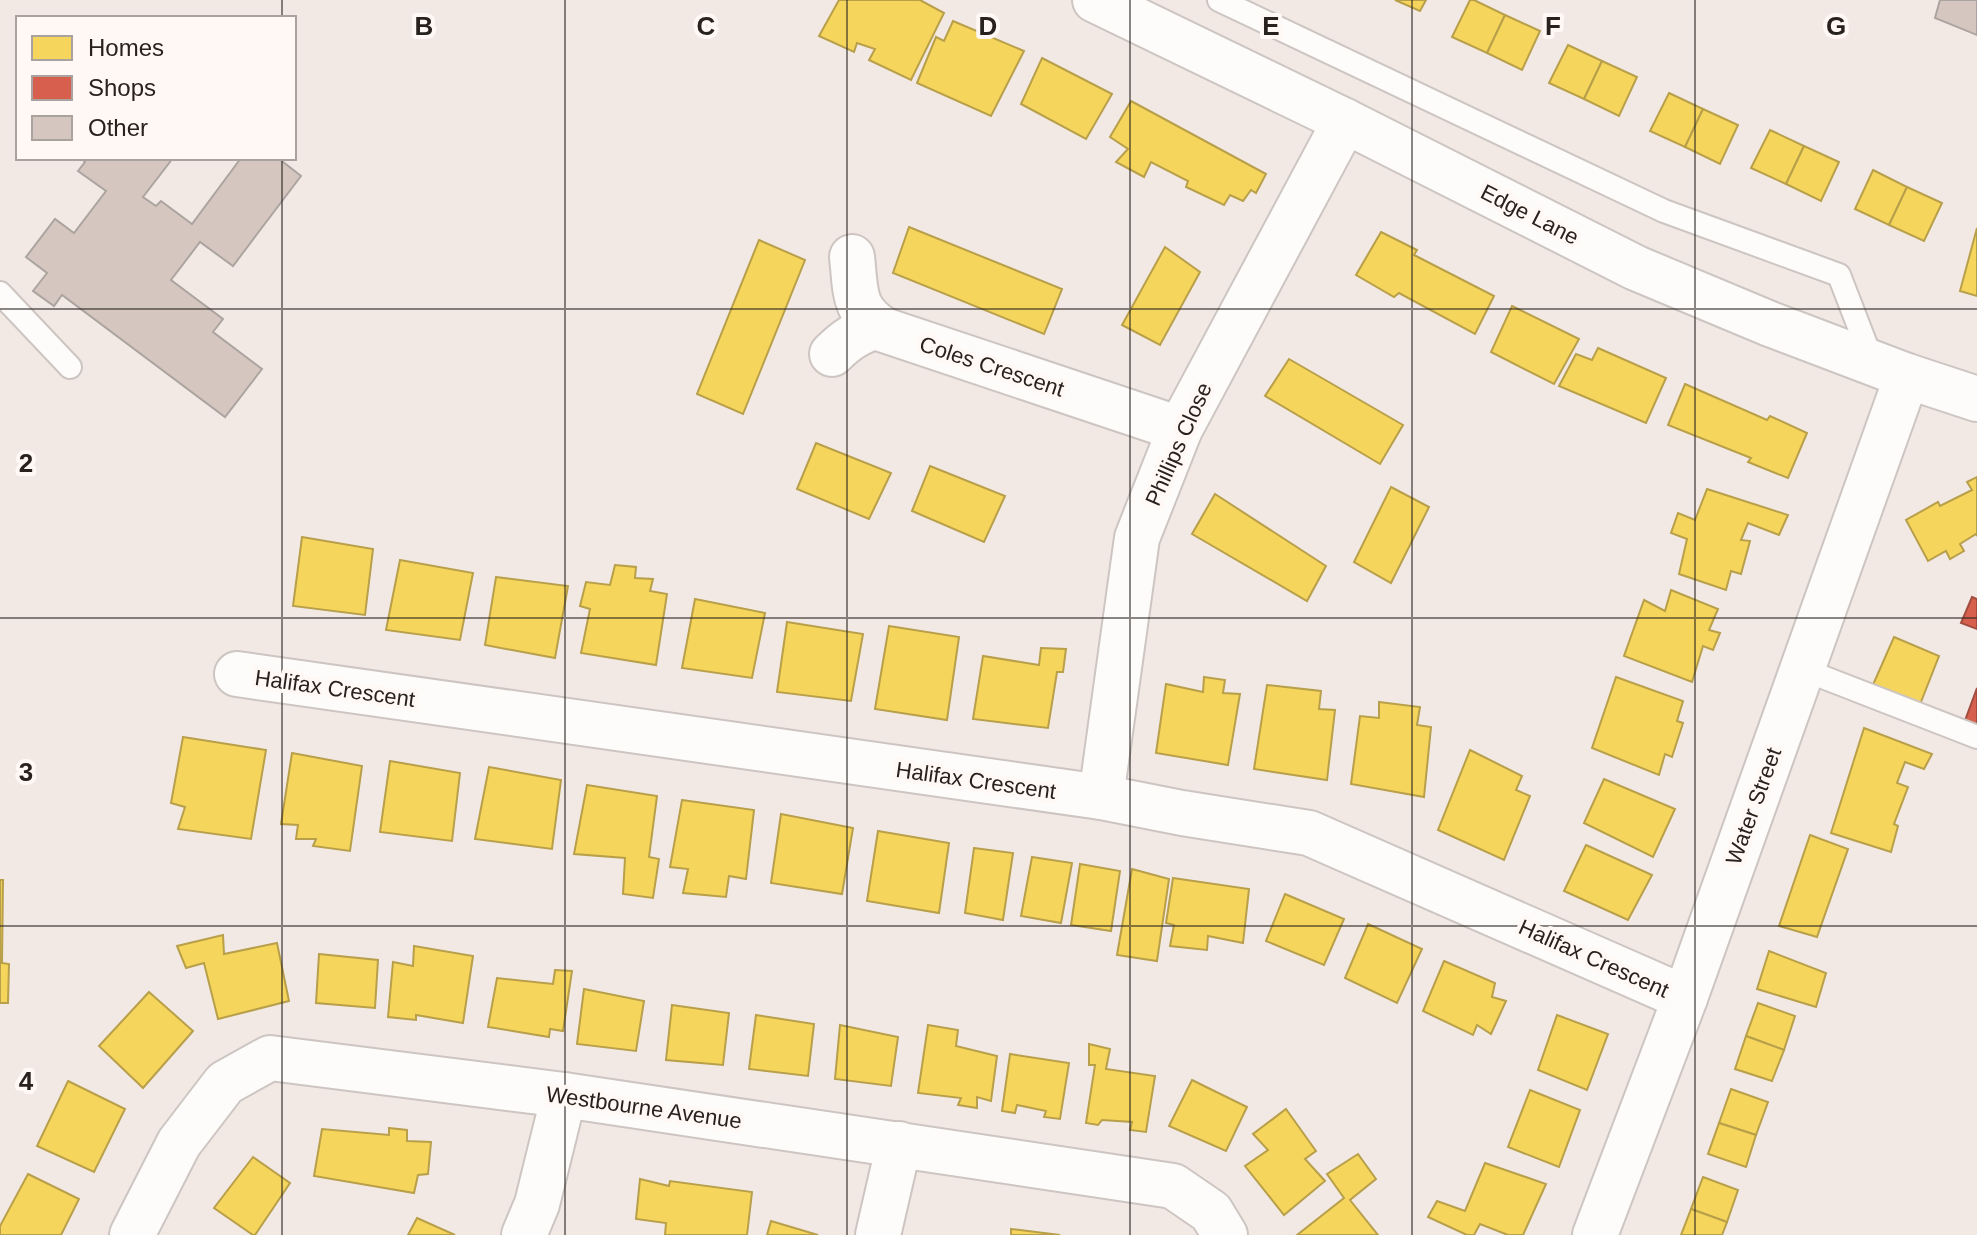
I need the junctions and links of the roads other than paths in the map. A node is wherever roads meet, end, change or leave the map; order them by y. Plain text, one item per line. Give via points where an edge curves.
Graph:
1 (1219, 0) edge
2 (1121, 3) edge
3 (1345, 121) junction
4 (852, 257) dead end
5 (0, 293) edge
6 (877, 326) junction
7 (832, 354) dead end
8 (70, 367) dead end
9 (1890, 370) junction
10 (1977, 399) edge
11 (1180, 429) junction
12 (1802, 669) junction
13 (237, 674) dead end
14 (1977, 737) edge
15 (1101, 797) junction
16 (1685, 998) junction
17 (564, 1095) junction
18 (899, 1144) junction
19 (132, 1235) edge
20 (524, 1235) edge
21 (878, 1235) edge
22 (1225, 1235) edge
23 (1595, 1235) edge

1 - 9 lane via 1664,211 1839,275
2 - 3 street, Edge Lane
3 - 9 street, Edge Lane via 1636,268
3 - 11 street, Phillips Close
4 - 6 street via 860,309
5 - 8 lane
6 - 7 street via 859,331
6 - 11 street, Coles Crescent
9 - 10 street, Edge Lane
9 - 12 street, Water Street
11 - 15 street, Phillips Close via 1137,538
12 - 14 lane
12 - 16 street, Water Street
13 - 15 street, Halifax Crescent
15 - 16 street, Halifax Crescent via 1309,833
16 - 23 street, Water Street
17 - 18 street, Westbourne Avenue
17 - 19 street, Westbourne Avenue via 270,1058 225,1083 179,1143
17 - 20 street
18 - 21 street
18 - 22 street, Westbourne Avenue via 1173,1186 1211,1212

